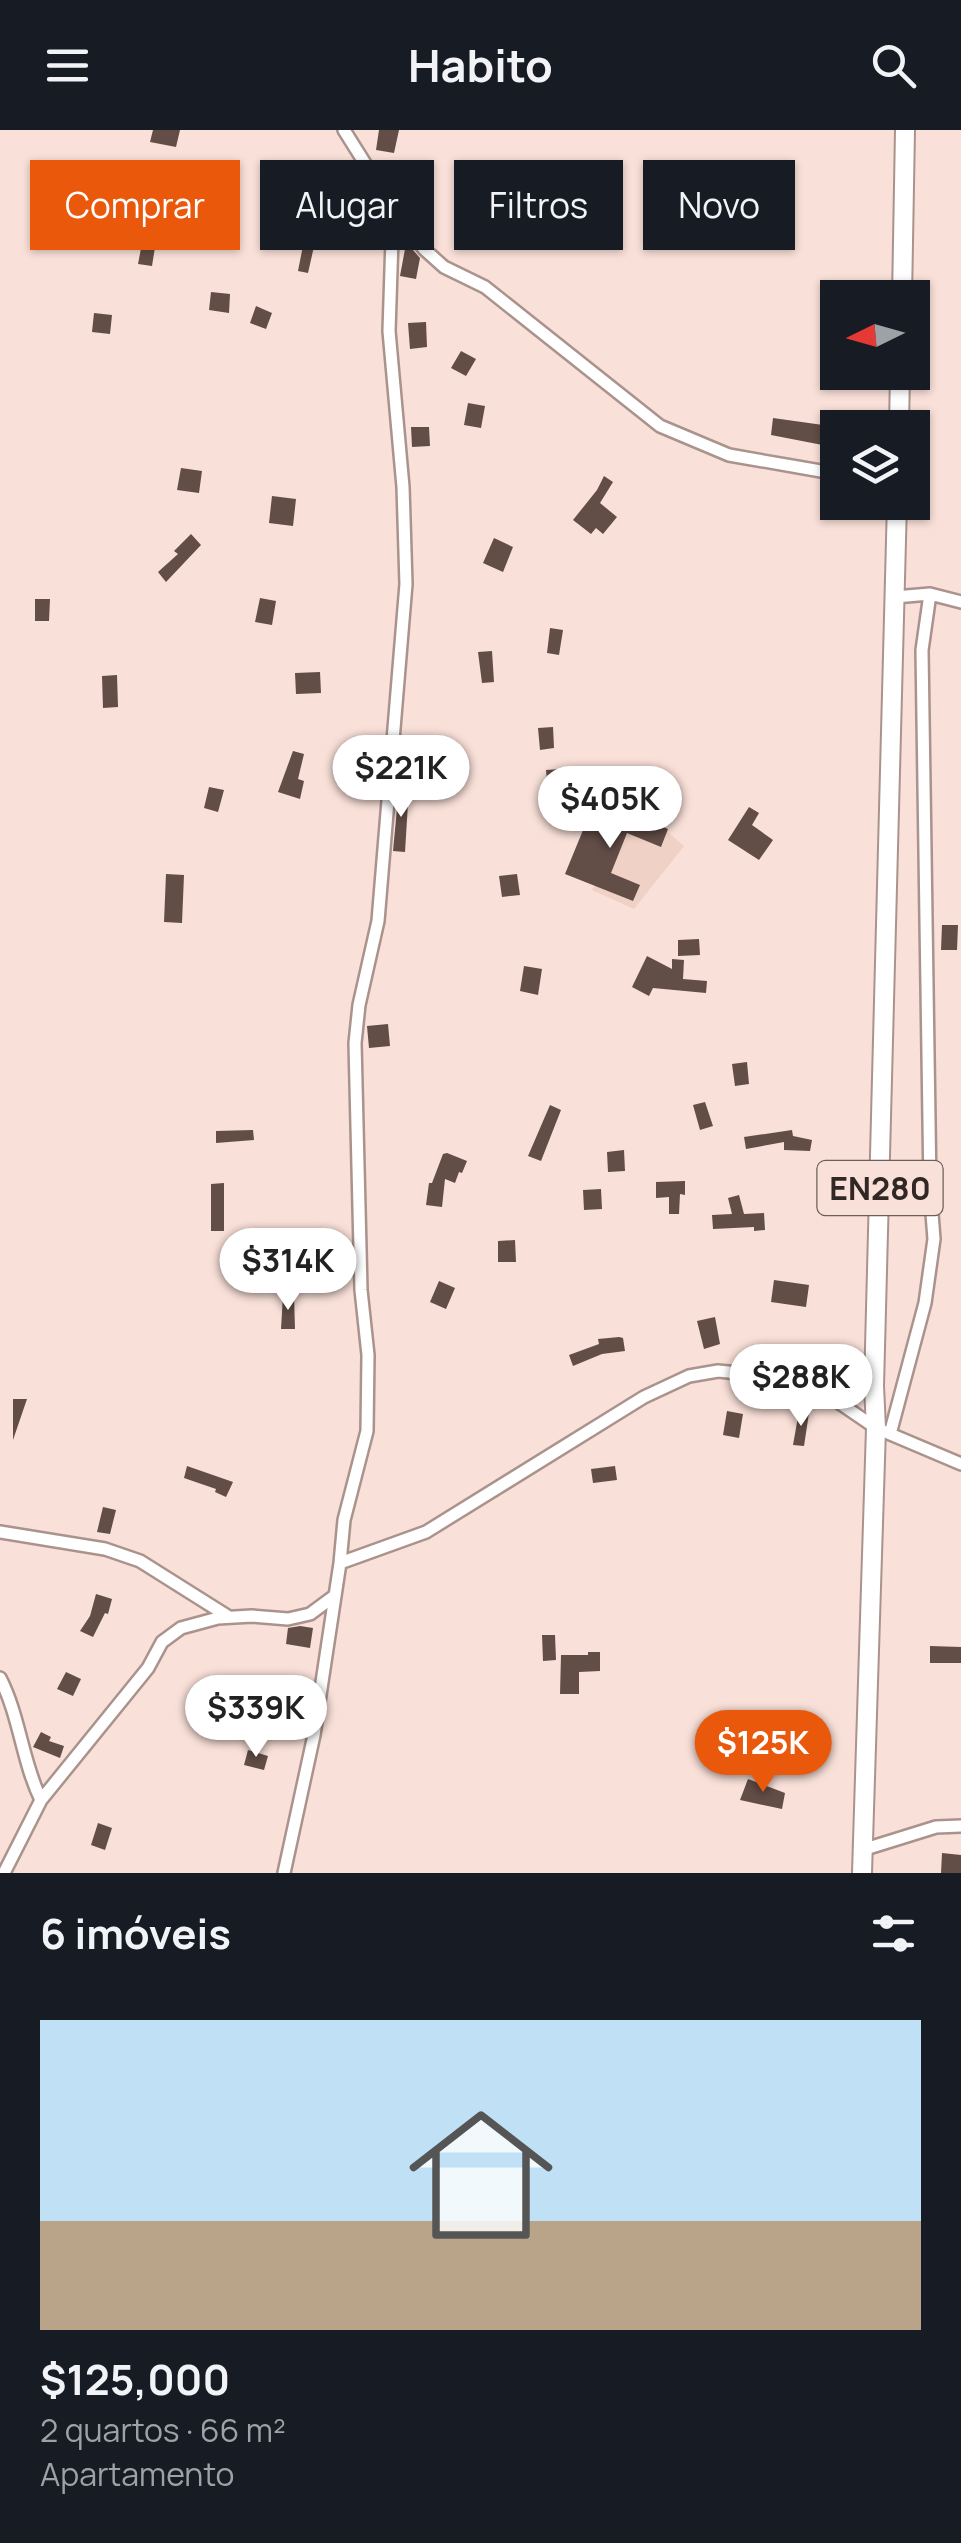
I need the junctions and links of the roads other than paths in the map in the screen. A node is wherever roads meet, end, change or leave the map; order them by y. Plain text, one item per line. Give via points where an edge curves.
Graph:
1 (344, 130) edge
2 (905, 130) edge
3 (362, 160) edge
4 (391, 250) edge
5 (426, 250) edge
6 (902, 280) edge
7 (820, 471) edge
8 (897, 520) edge
9 (930, 594) junction
10 (895, 597) junction
11 (961, 602) edge
12 (883, 1431) junction
13 (961, 1464) edge
14 (0, 1532) edge
15 (340, 1563) junction
16 (333, 1597) junction
17 (229, 1617) junction
18 (0, 1678) edge
19 (41, 1800) junction
20 (961, 1826) edge
21 (862, 1850) junction
22 (4, 1873) edge
23 (284, 1873) edge
24 (862, 1873) edge

1 - 3 street
2 - 6 main road
4 - 15 street via 389,331 406,584 378,921 355,1044 368,1431 344,1520
5 - 7 street via 484,287 660,426 729,455
8 - 10 main road, EN280
9 - 10 street
9 - 11 street
9 - 12 street via 922,650 934,1239 925,1303
10 - 12 main road, EN280 via 874,1386
12 - 13 street
12 - 15 street via 801,1385 718,1371 689,1376 426,1532
12 - 21 main road, EN280
14 - 17 street via 140,1561
15 - 16 street
16 - 17 street via 310,1614
16 - 23 street via 314,1735
17 - 19 street via 181,1628 162,1642
18 - 19 street
19 - 22 street
20 - 21 street via 936,1826
21 - 24 main road, EN280

